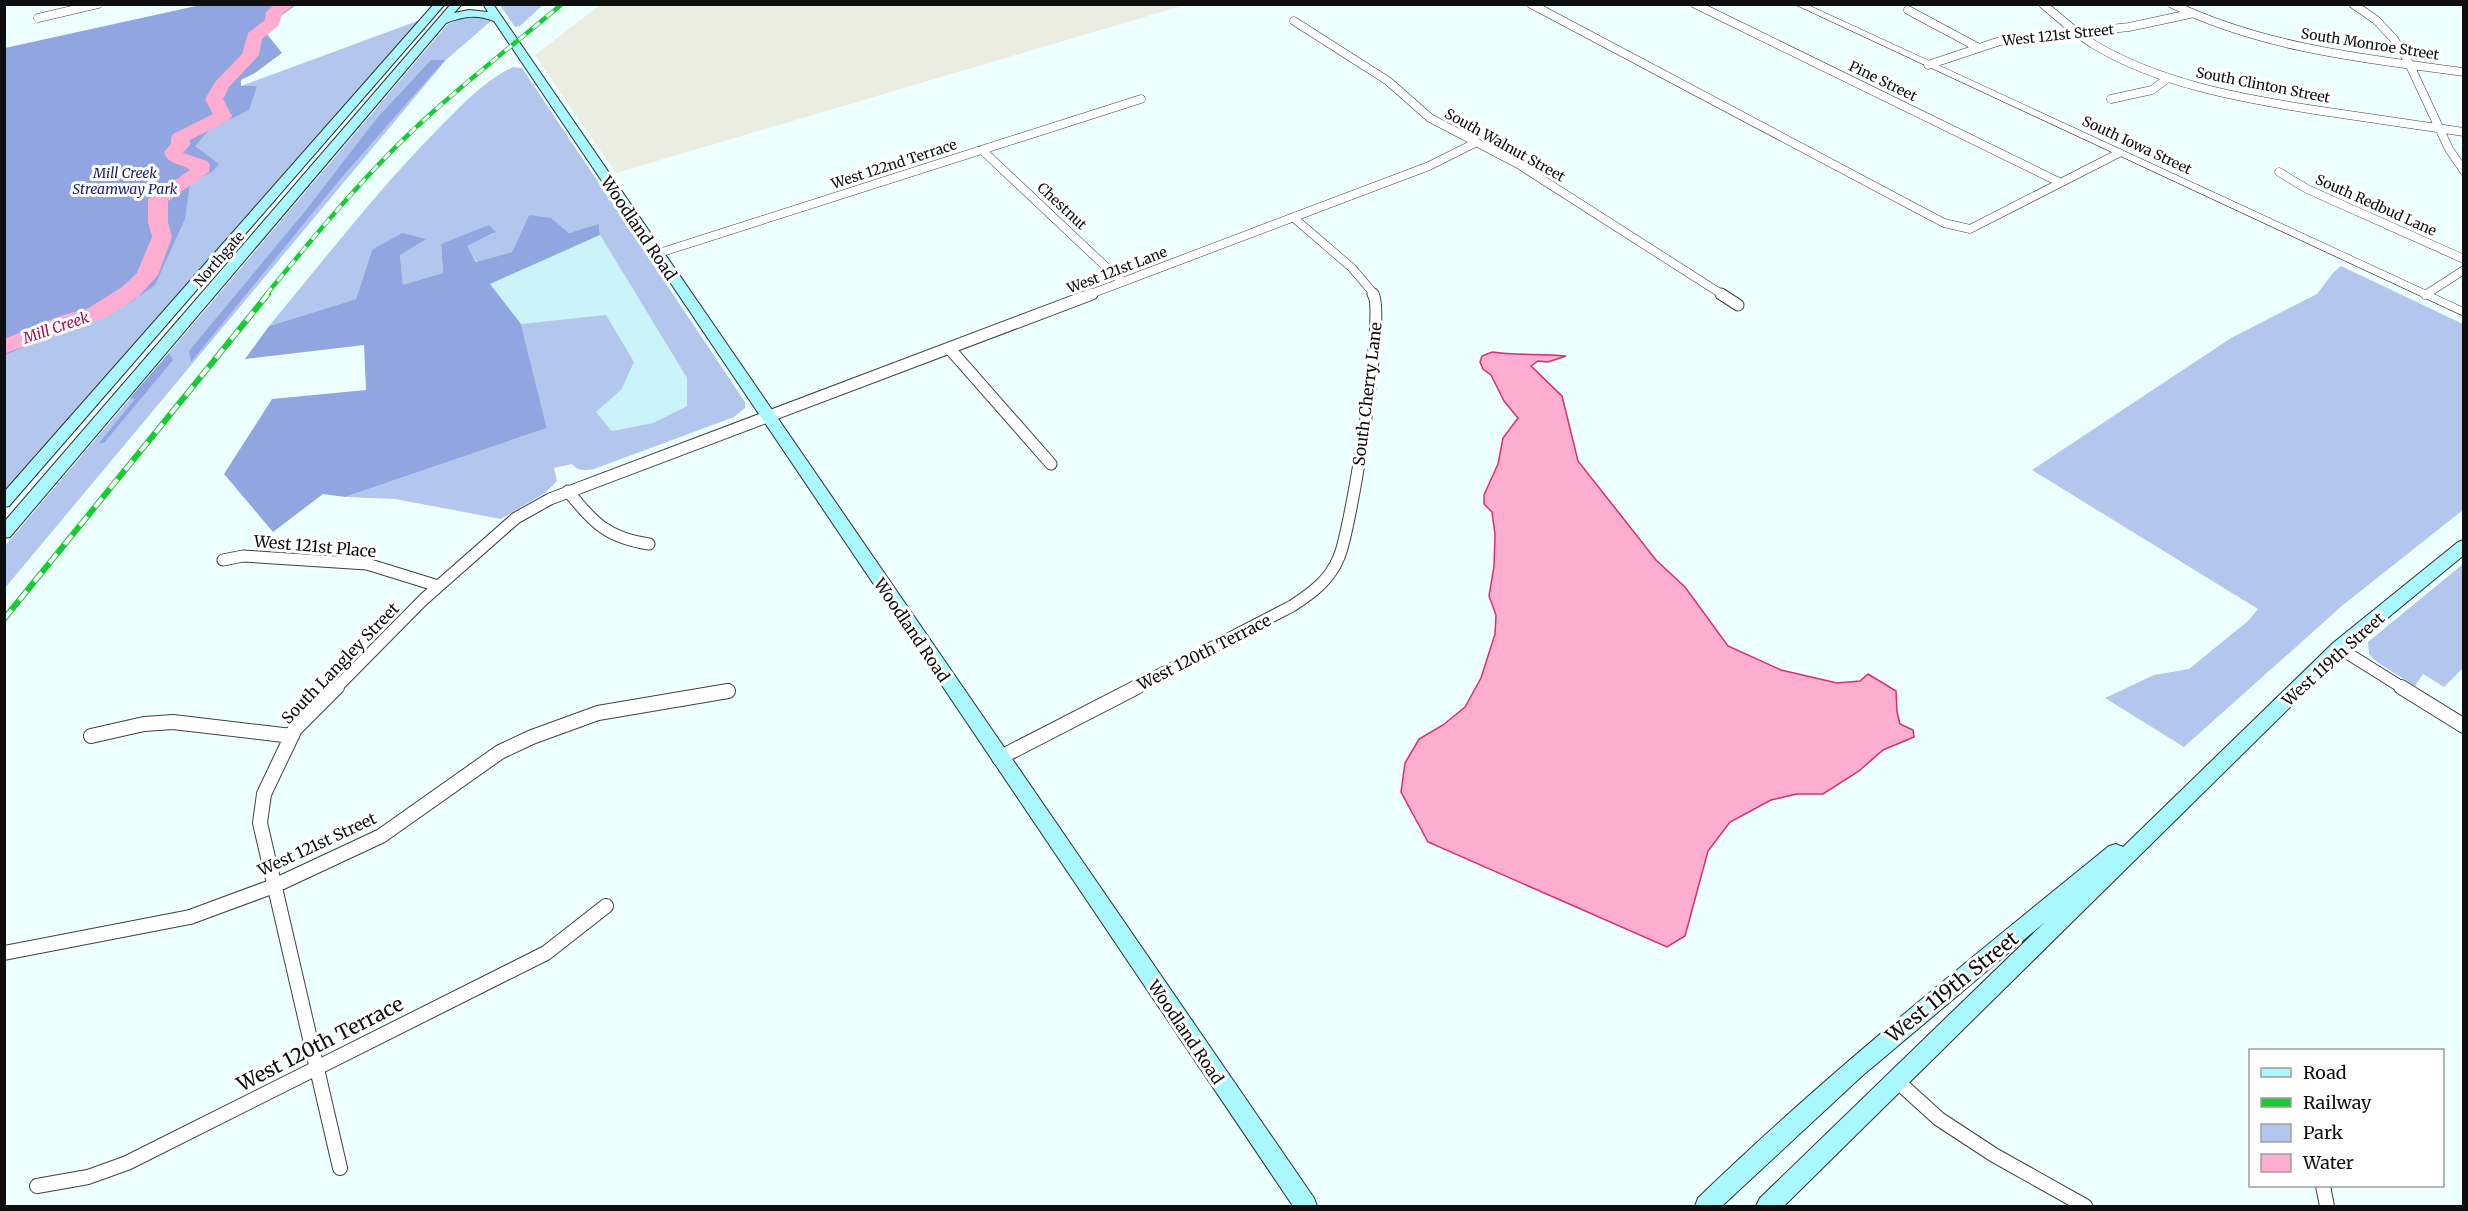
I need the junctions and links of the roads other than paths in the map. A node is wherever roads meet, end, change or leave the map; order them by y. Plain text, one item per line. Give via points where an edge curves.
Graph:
1 (98, 4) edge
2 (440, 4) edge
3 (457, 4) edge
4 (488, 4) edge
5 (1531, 4) edge
6 (1695, 4) edge
7 (1798, 4) edge
8 (2043, 4) edge
9 (2172, 4) edge
10 (2353, 4) edge
11 (1908, 10) dead end
12 (2190, 14) junction
13 (38, 18) dead end
14 (496, 18) junction
15 (1294, 21) dead end
16 (442, 22) junction
17 (2078, 32) junction
18 (1977, 47) junction
19 (2410, 64) junction
20 (1928, 65) junction
21 (2463, 72) edge
22 (2168, 78) junction
23 (1141, 99) dead end
24 (2111, 99) dead end
25 (2438, 129) junction
26 (2463, 132) edge
27 (1475, 143) junction
28 (982, 150) junction
29 (2119, 153) junction
30 (2463, 171) edge
31 (2279, 172) dead end
32 (2059, 182) junction
33 (1294, 218) junction
34 (656, 254) junction
35 (2463, 259) edge
36 (2463, 270) edge
37 (1122, 282) junction
38 (2425, 296) junction
39 (1738, 305) dead end
40 (2463, 313) edge
41 (949, 348) junction
42 (767, 417) junction
43 (1051, 464) dead end
44 (568, 492) junction
45 (1353, 497) joint
46 (4, 502) edge
47 (4, 533) edge
48 (649, 544) dead end
49 (2463, 546) edge
50 (223, 560) dead end
51 (438, 586) junction
52 (2339, 648) junction
53 (728, 691) dead end
54 (2463, 726) edge
55 (91, 736) dead end
56 (292, 736) junction
57 (999, 758) junction
58 (2207, 777) junction
59 (274, 886) junction
60 (606, 906) dead end
61 (4, 953) edge
62 (317, 1069) junction
63 (1896, 1080) junction
64 (340, 1168) dead end
65 (37, 1186) dead end
66 (2323, 1187) edge
67 (1306, 1206) edge
68 (1706, 1206) edge
69 (1768, 1206) edge
70 (2085, 1206) edge
71 (2327, 1206) edge

1 - 13 street
2 - 46 main road, Northgate
3 - 16 main road, Northgate
4 - 14 main road, Woodland Road
5 - 32 street via 1944,223 1970,229
6 - 32 street, Pine Street
7 - 20 street, South Iowa Street
8 - 17 street, South Clinton Street
9 - 12 street, South Monroe Street
10 - 19 street via 2386,28
11 - 18 street
12 - 17 street, West 121st Street via 2154,24
12 - 19 street, South Monroe Street via 2302,48
14 - 16 main road via 473,13
14 - 34 main road, Woodland Road
15 - 27 street, South Walnut Street via 1388,81 1431,118
16 - 47 main road, Northgate
17 - 18 street, West 121st Street
17 - 22 street, South Clinton Street via 2109,53
18 - 20 street, West 121st Street
19 - 21 street, South Monroe Street
19 - 25 street
20 - 29 street, South Iowa Street
22 - 24 street via 2152,90
22 - 25 street, South Clinton Street via 2258,100
23 - 28 street, West 122nd Terrace
25 - 26 street, South Clinton Street
25 - 30 street
27 - 33 street, West 121st Lane via 1429,166
27 - 39 street, South Walnut Street via 1518,164
28 - 34 street, West 122nd Terrace
28 - 37 street, Chestnut
29 - 32 street
29 - 38 street, South Iowa Street
31 - 35 street, South Redbud Lane via 2307,189
33 - 37 street, West 121st Lane
33 - 45 street, South Cherry Lane via 1352,268 1376,297 1376,345
34 - 42 main road, Woodland Road
36 - 38 street
37 - 41 street, West 121st Lane
38 - 40 street, South Iowa Street
41 - 42 street, West 121st Lane
41 - 43 street
42 - 44 street, South Langley Street
42 - 57 main road, Woodland Road
44 - 48 street via 592,521 610,534 625,541
44 - 51 street, South Langley Street via 516,518
45 - 57 street, West 120th Terrace via 1342,553 1332,572 1300,602
49 - 52 main road, West 119th Street
50 - 51 street, West 121st Place via 262,556 367,564
51 - 56 street, South Langley Street
52 - 54 street
52 - 58 main road, West 119th Street
53 - 59 street, West 121st Street via 598,713 532,737 500,752 381,836
55 - 56 street via 173,722
56 - 59 street, South Langley Street via 264,794 260,823
57 - 67 main road, Woodland Road
58 - 63 main road, West 119th Street
58 - 68 main road, West 119th Street via 1868,1055
59 - 61 street, West 121st Street via 190,917
59 - 62 street, South Langley Street
60 - 62 street, West 120th Terrace via 546,953
62 - 64 street, South Langley Street
62 - 65 street, West 120th Terrace via 117,1168
63 - 69 main road, West 119th Street
63 - 70 street via 1948,1125
66 - 71 street

